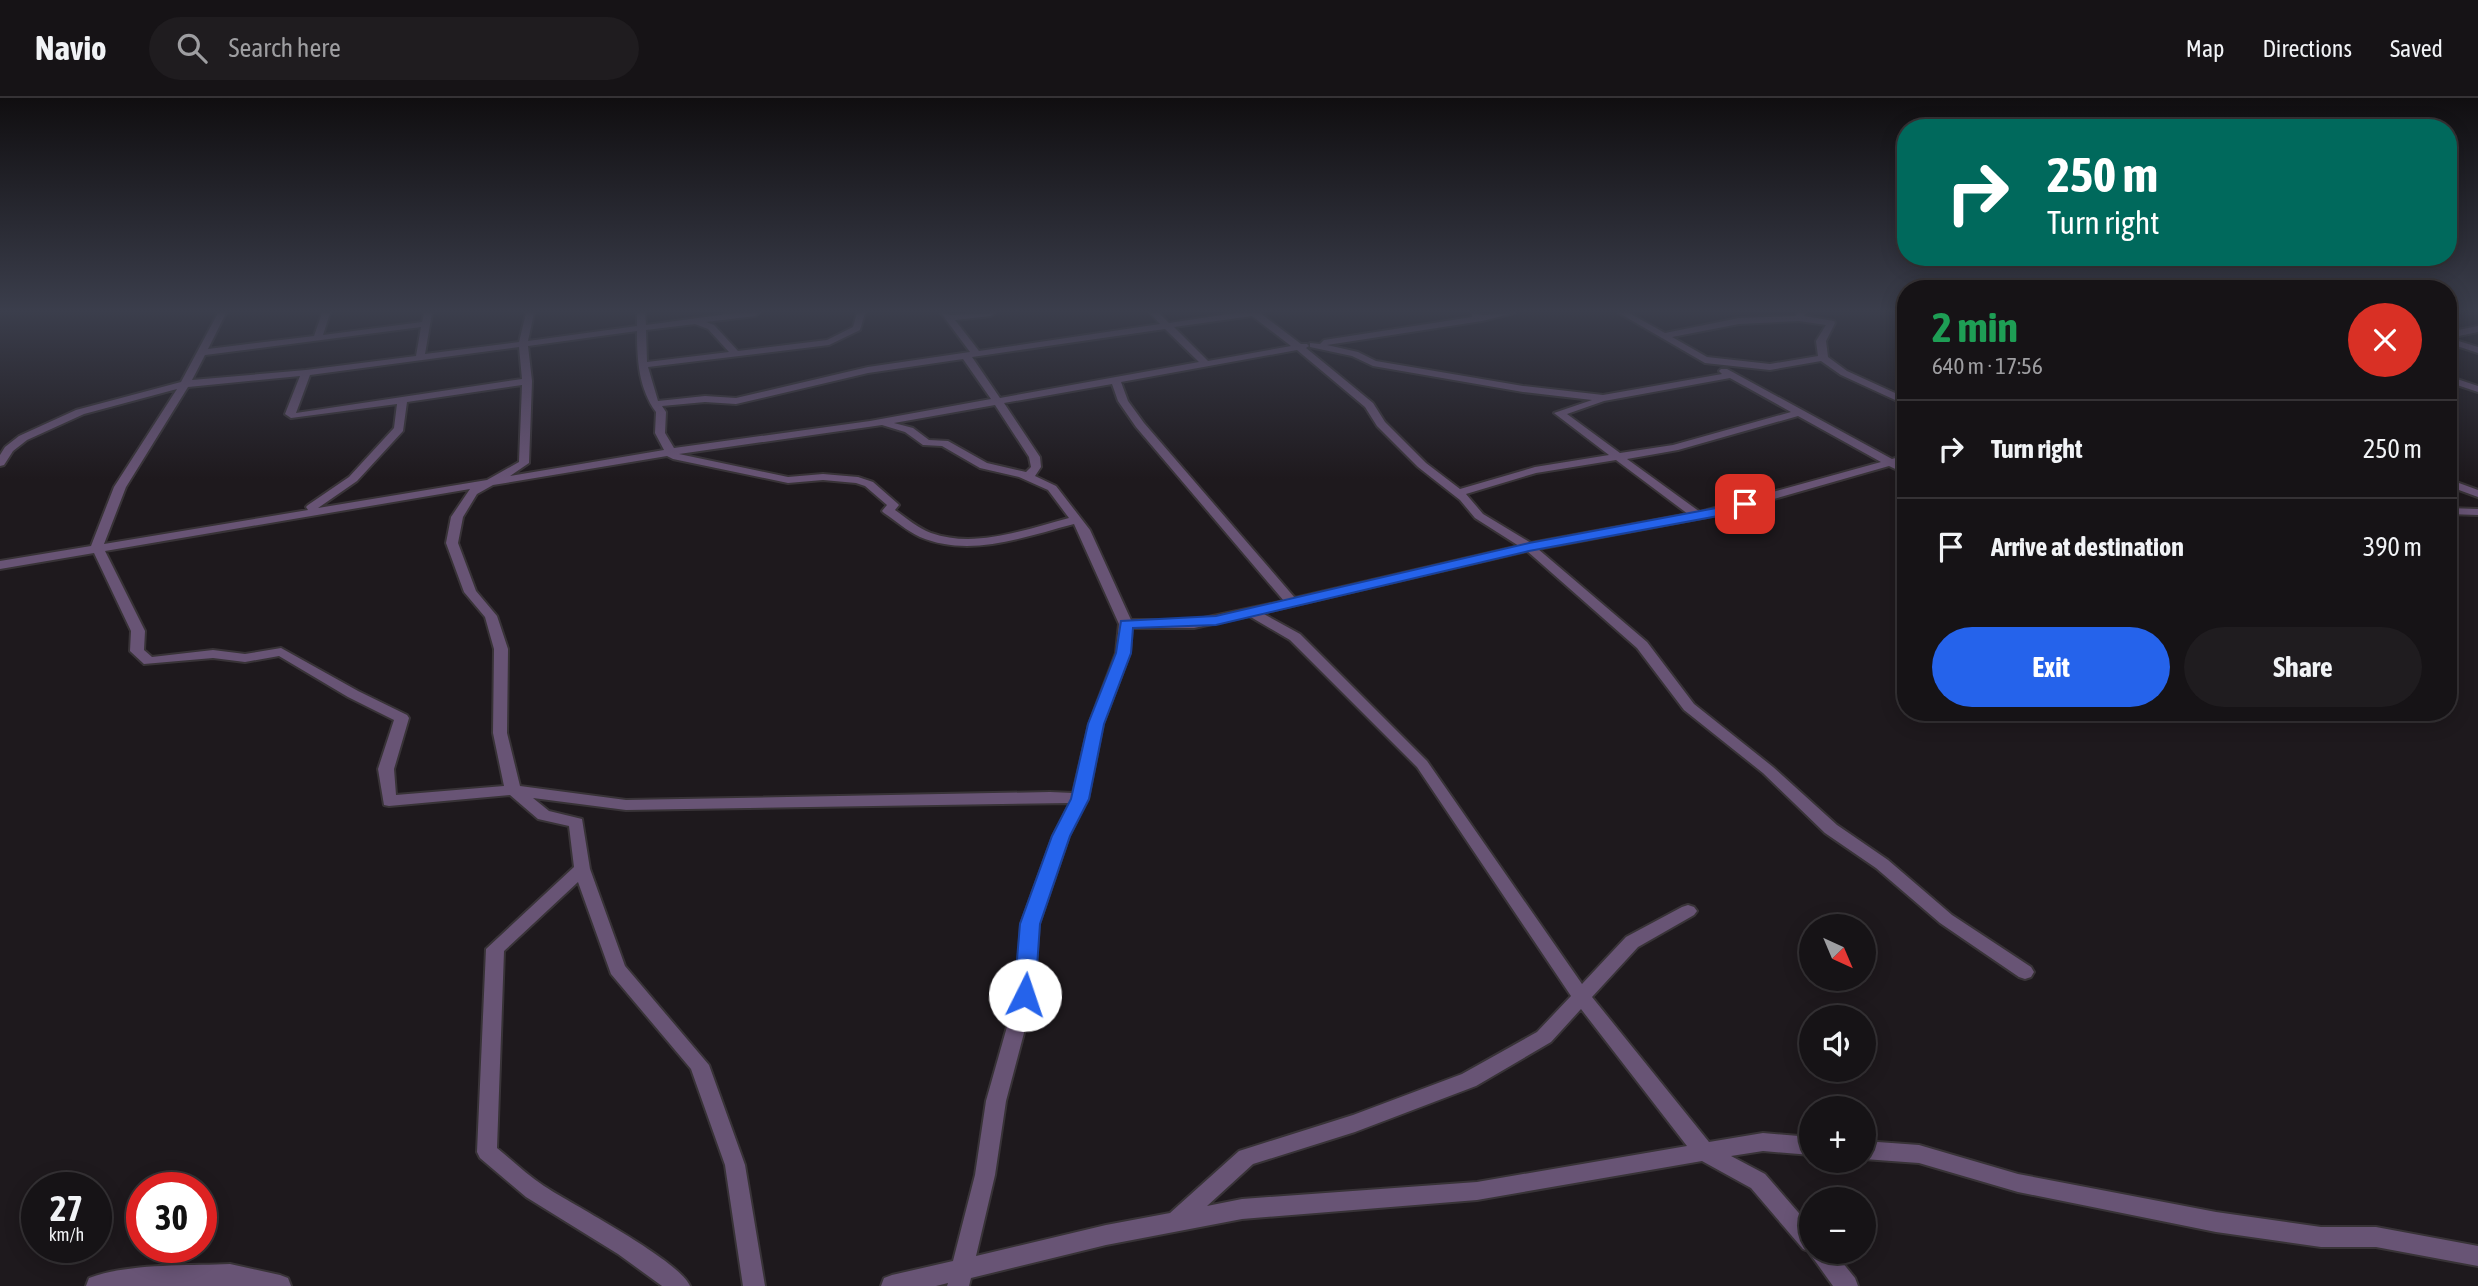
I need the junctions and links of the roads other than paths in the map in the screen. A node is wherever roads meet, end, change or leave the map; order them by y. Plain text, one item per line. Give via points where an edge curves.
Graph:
1 (194, 368) edge
2 (338, 368) edge
3 (526, 368) edge
4 (645, 368) edge
5 (879, 368) edge
6 (978, 368) edge
7 (1174, 368) edge
8 (1325, 368) edge
9 (1404, 368) edge
10 (1719, 368) edge
11 (1838, 368) edge
12 (306, 373) junction
13 (1731, 376) junction
14 (1115, 379) junction
15 (527, 381) junction
16 (2457, 382) edge
17 (185, 384) junction
18 (2478, 389) edge
19 (1620, 397) junction
20 (1897, 398) edge
21 (998, 401) junction
22 (402, 402) junction
23 (654, 404) junction
24 (1798, 413) junction
25 (870, 424) junction
26 (662, 438) junction
27 (670, 452) junction
28 (1621, 457) junction
29 (634, 458) junction
30 (1897, 460) edge
31 (1, 461) edge
32 (1889, 462) junction
33 (1897, 466) edge
34 (526, 469) junction
35 (1029, 476) junction
36 (488, 482) junction
37 (2457, 486) edge
38 (1458, 493) junction
39 (2478, 494) edge
40 (2457, 511) edge
41 (303, 512) junction
42 (2478, 512) edge
43 (1698, 516) junction
44 (1077, 520) junction
45 (97, 547) junction
46 (1529, 547) junction
47 (0, 565) edge
48 (1290, 600) junction
49 (1251, 612) junction
50 (1126, 624) junction
51 (513, 790) junction
52 (1080, 799) junction
53 (582, 869) junction
54 (1688, 911) dead end
55 (2025, 972) dead end
56 (1581, 996) junction
57 (1799, 1145) edge
58 (1876, 1151) edge
59 (1704, 1152) junction
60 (1176, 1221) junction
61 (1799, 1228) edge
62 (2478, 1256) edge
63 (1829, 1264) edge
64 (959, 1277) edge
65 (97, 1286) edge
66 (281, 1286) edge
67 (678, 1286) edge
68 (754, 1286) edge
69 (892, 1286) edge
70 (1847, 1286) edge

1 - 17 street
2 - 12 street
3 - 15 street
4 - 23 street
5 - 23 street via 736,401
6 - 21 street
7 - 14 street
8 - 38 street via 1369,405 1381,424 1422,465
9 - 19 street via 1523,389
10 - 13 street
11 - 20 street
12 - 17 street
12 - 22 street via 290,414 295,416
13 - 19 street
13 - 24 street
14 - 21 street
14 - 48 street via 1140,425
15 - 22 street
15 - 34 street
16 - 18 street
17 - 31 street via 80,412 23,438
17 - 45 street via 120,487
19 - 28 street via 1559,413
21 - 25 street
21 - 35 street via 1036,455 1037,467
22 - 41 street via 399,429 353,479
23 - 26 street via 661,412
24 - 28 street via 1674,448
24 - 32 street
25 - 27 street
25 - 35 street via 909,430 927,443 944,443 984,466
26 - 27 street
26 - 29 street
27 - 29 street
27 - 44 street via 678,458 788,480 858,480 893,505 888,511 924,534 948,541 972,543
28 - 38 street via 1535,470
28 - 43 street
29 - 34 street
30 - 32 street
32 - 33 street
32 - 43 street
34 - 36 street
35 - 44 street via 1052,488
36 - 41 street
36 - 51 street via 473,492 457,517 452,543 470,592 491,616 501,649 500,733
37 - 39 street
38 - 46 street via 1479,516
40 - 42 street
41 - 45 street
43 - 46 street
44 - 50 street
45 - 47 street
45 - 51 street via 138,631 137,651 149,662 281,652 402,718 386,769 389,801
46 - 48 street
46 - 55 street via 1642,645 1689,707 1768,770 1831,829 1882,864 1946,919
48 - 49 street
49 - 50 street via 1194,624
49 - 56 street via 1295,637 1422,764
50 - 52 street via 1123,653 1096,724
51 - 52 street via 626,805
51 - 53 street via 544,815 576,823
52 - 64 street via 1061,836 1030,924 1025,995 996,1101 985,1175
53 - 67 street via 495,949 487,1152 533,1189 602,1230
53 - 68 street via 617,969 699,1065 735,1165
54 - 56 street via 1632,942
56 - 59 street
56 - 60 street via 1544,1037 1469,1080 1246,1157
57 - 59 street via 1763,1142
58 - 62 street via 1919,1154 2018,1183 2216,1222 2321,1237 2376,1237
59 - 60 street via 1476,1191 1242,1209
59 - 61 street via 1758,1181
60 - 64 street
63 - 70 street
64 - 69 street
65 - 66 street via 230,1274

